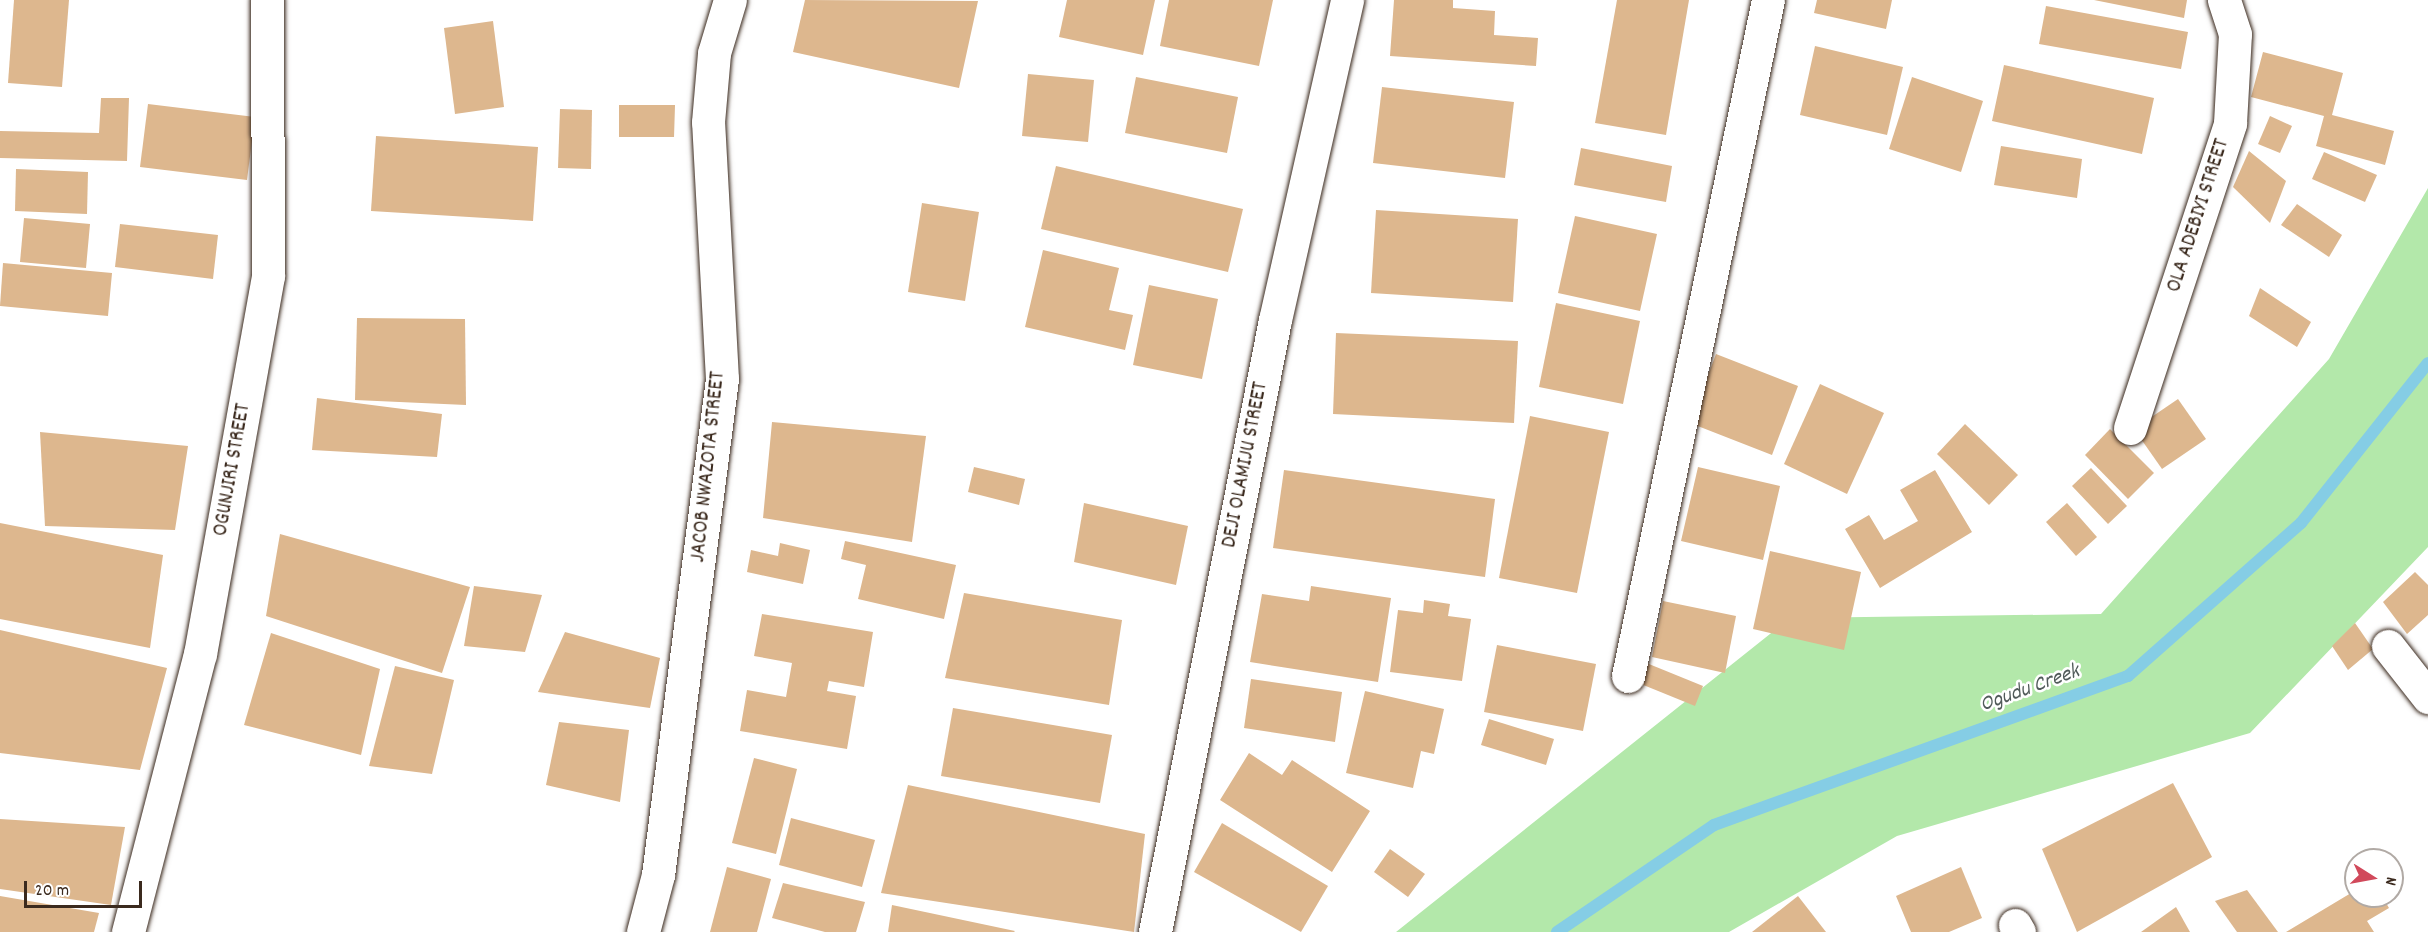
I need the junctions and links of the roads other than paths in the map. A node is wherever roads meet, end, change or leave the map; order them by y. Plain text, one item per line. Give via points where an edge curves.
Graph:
1 (267, 0) edge
2 (730, 0) edge
3 (1347, 0) edge
4 (1768, 0) edge
5 (2224, 0) edge
6 (2130, 428) dead end
7 (2388, 646) dead end
8 (1628, 676) dead end
9 (2428, 697) edge
10 (128, 932) edge
11 (644, 932) edge
12 (1155, 932) edge

1 - 10 street, OGUNJIRI STREET via 268,276 200,654
2 - 11 street, JACOB NWAZOTA STREET via 714,53 708,122 722,379 658,875
3 - 12 street, DEJI OLAMIJU STREET via 1275,320
4 - 8 street
5 - 6 street, OLA ADEBIYI STREET via 2235,34 2230,123
7 - 9 street

